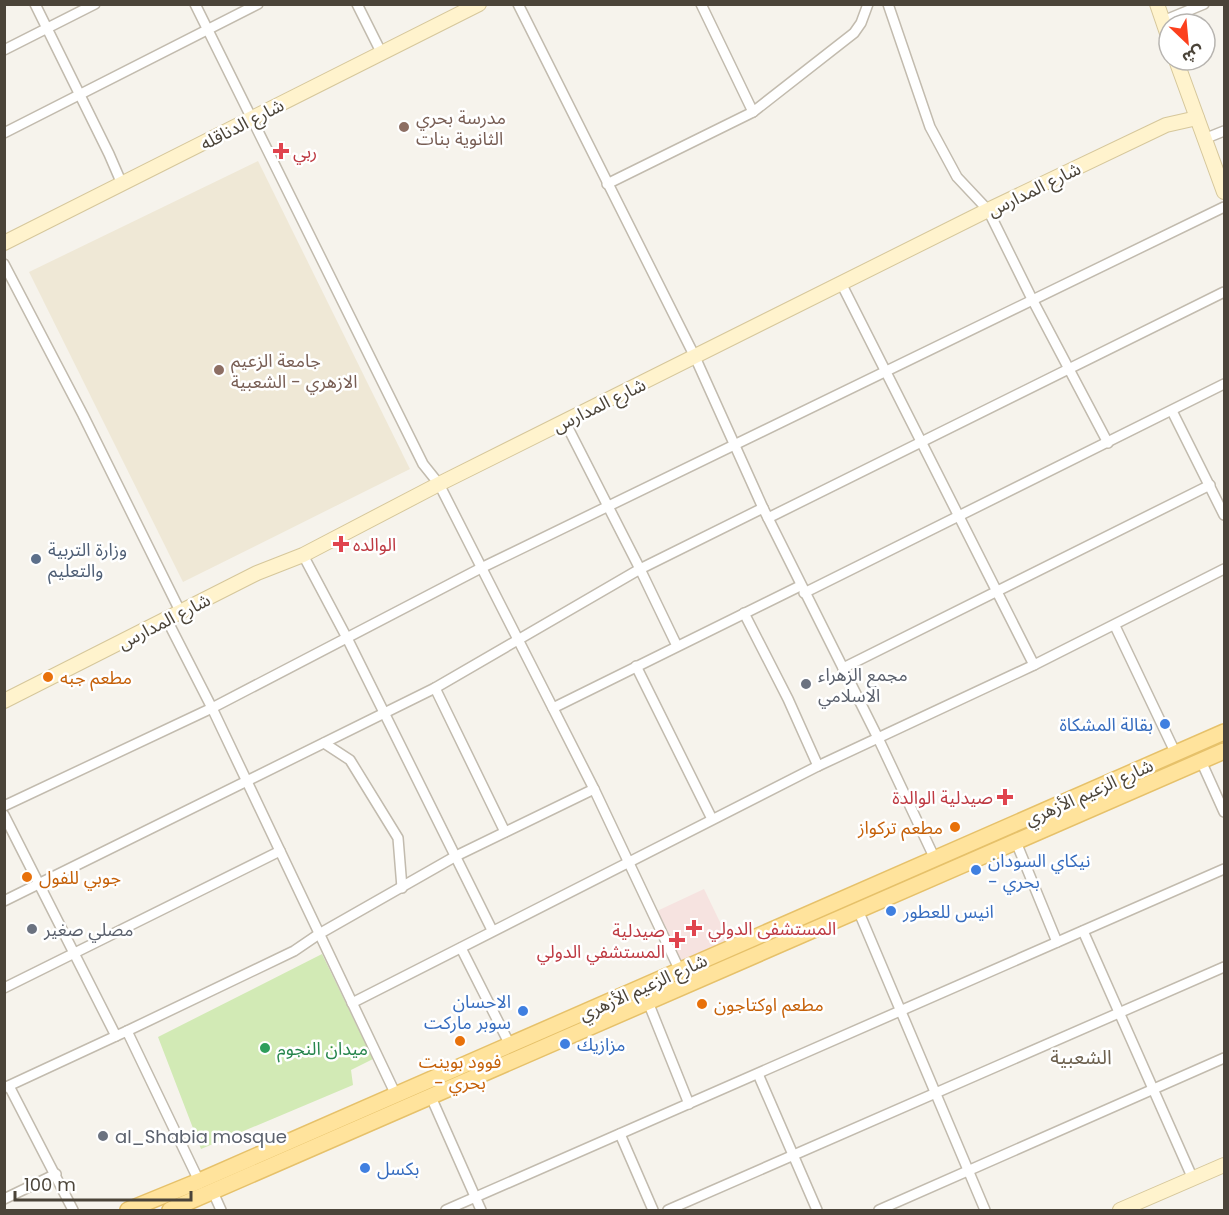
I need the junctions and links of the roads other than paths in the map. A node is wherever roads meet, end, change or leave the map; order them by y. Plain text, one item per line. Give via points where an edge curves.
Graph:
1 (35, 4) edge
2 (95, 4) edge
3 (195, 4) edge
4 (258, 4) edge
5 (357, 4) edge
6 (479, 4) edge
7 (518, 4) edge
8 (701, 4) edge
9 (868, 4) edge
10 (888, 4) edge
11 (1204, 4) edge
12 (1185, 12) edge
13 (48, 28) junction
14 (208, 30) junction
15 (4, 50) edge
16 (382, 54) junction
17 (1180, 72) edge
18 (80, 94) junction
19 (753, 112) junction
20 (1197, 118) junction
21 (252, 119) junction
22 (1224, 131) edge
23 (4, 133) edge
24 (1204, 139) junction
25 (122, 184) junction
26 (607, 184) junction
27 (1224, 192) edge
28 (1224, 207) edge
29 (988, 210) junction
30 (4, 243) edge
31 (4, 264) edge
32 (842, 285) junction
33 (1224, 292) edge
34 (1032, 299) junction
35 (695, 357) junction
36 (1068, 369) junction
37 (886, 372) junction
38 (1224, 384) edge
39 (1172, 411) junction
40 (565, 422) junction
41 (921, 441) junction
42 (1108, 443) junction
43 (734, 445) junction
44 (439, 484) junction
45 (1210, 485) junction
46 (608, 507) junction
47 (763, 508) junction
48 (1224, 515) edge
49 (768, 518) junction
50 (958, 518) junction
51 (303, 555) junction
52 (481, 568) junction
53 (640, 569) junction
54 (1224, 569) edge
55 (802, 589) junction
56 (996, 591) junction
57 (181, 613) junction
58 (744, 613) junction
59 (167, 620) junction
60 (1115, 626) junction
61 (347, 638) junction
62 (519, 639) junction
63 (677, 646) junction
64 (1034, 665) junction
65 (636, 666) junction
66 (843, 668) junction
67 (435, 688) junction
68 (4, 701) edge
69 (212, 708) junction
70 (553, 708) junction
71 (384, 714) junction
72 (1224, 732) edge
73 (878, 738) junction
74 (324, 743) junction
75 (1224, 751) edge
76 (1176, 753) junction
77 (1202, 761) junction
78 (818, 766) junction
79 (247, 782) junction
80 (594, 789) junction
81 (4, 806) edge
82 (1224, 812) edge
83 (4, 815) edge
84 (712, 819) junction
85 (505, 832) junction
86 (1016, 842) junction
87 (280, 851) junction
88 (456, 856) junction
89 (935, 859) junction
90 (629, 862) junction
91 (1224, 869) edge
92 (40, 884) junction
93 (402, 888) junction
94 (4, 901) edge
95 (858, 910) junction
96 (492, 930) junction
97 (1083, 931) junction
98 (319, 934) junction
99 (1057, 942) junction
100 (461, 948) junction
101 (75, 954) junction
102 (1224, 967) edge
103 (680, 971) junction
104 (4, 988) edge
105 (648, 1002) junction
106 (352, 1003) junction
107 (901, 1011) junction
108 (1119, 1013) junction
109 (127, 1031) junction
110 (116, 1036) junction
111 (510, 1045) junction
112 (1224, 1058) edge
113 (758, 1074) junction
114 (7, 1087) edge
115 (1153, 1089) junction
116 (936, 1093) junction
117 (396, 1095) junction
118 (431, 1097) junction
119 (688, 1104) junction
120 (620, 1134) junction
121 (793, 1156) junction
122 (1224, 1165) edge
123 (969, 1171) junction
124 (56, 1174) junction
125 (1193, 1179) junction
126 (199, 1181) junction
127 (213, 1192) junction
128 (476, 1197) junction
129 (4, 1199) edge
130 (73, 1210) edge
131 (128, 1210) edge
132 (170, 1210) edge
133 (221, 1210) edge
134 (446, 1210) edge
135 (481, 1210) edge
136 (653, 1210) edge
137 (668, 1210) edge
138 (817, 1210) edge
139 (879, 1210) edge
140 (986, 1210) edge
141 (1120, 1210) edge

1 - 13 street
2 - 13 street
3 - 14 street
4 - 14 street
5 - 16 street
6 - 16 street, شارع الدناقله
7 - 26 street
8 - 19 street
9 - 19 street via 854,33
10 - 29 street via 930,127 957,177
11 - 12 street
13 - 15 street
13 - 18 street
14 - 18 street
14 - 21 street
16 - 21 street, شارع الدناقله
17 - 20 street
18 - 23 street
18 - 25 street
19 - 26 street
20 - 24 street
20 - 29 street, شارع المدارس via 1166,125
21 - 25 street, شارع الدناقله
21 - 44 street via 423,464
22 - 24 street
24 - 27 street
25 - 30 street, شارع الدناقله
26 - 35 street
28 - 34 street
29 - 32 street, شارع المدارس
29 - 34 street
31 - 57 street
32 - 35 street, شارع المدارس
32 - 37 street
33 - 36 street
34 - 36 street
34 - 37 street
35 - 40 street, شارع المدارس
35 - 43 street
36 - 41 street
36 - 42 street
37 - 41 street
37 - 43 street
38 - 39 street
39 - 42 street
39 - 45 street
40 - 44 street, شارع المدارس
40 - 46 street
41 - 49 street
41 - 50 street
42 - 50 street
43 - 46 street
43 - 47 street
44 - 51 street, شارع المدارس
44 - 52 street
45 - 48 street
45 - 56 street
46 - 52 street
46 - 53 street
47 - 49 street
47 - 53 street
49 - 55 street
50 - 55 street
50 - 56 street
51 - 57 street, شارع المدارس via 258,573
51 - 61 street
52 - 61 street
52 - 62 street
53 - 62 street
53 - 63 street
54 - 60 street
55 - 58 street
55 - 66 street
56 - 64 street
56 - 66 street
57 - 59 street, شارع المدارس
58 - 63 street
58 - 78 street
59 - 68 street, شارع المدارس
59 - 69 street
60 - 64 street
60 - 76 street
61 - 69 street
61 - 71 street
62 - 67 street
62 - 70 street
63 - 65 street
64 - 73 street
65 - 70 street
65 - 84 street
66 - 73 street
67 - 71 street
67 - 85 street
69 - 79 street
69 - 81 street
70 - 80 street
71 - 74 street
71 - 88 street
72 - 76 main road, شارع الزعيم الأزهري
73 - 78 street
73 - 89 street
74 - 79 street
74 - 93 street via 350,760 398,838
75 - 77 main road, شارع الزعيم الأزهري
76 - 89 main road, شارع الزعيم الأزهري
77 - 82 street
77 - 86 main road, شارع الزعيم الأزهري
78 - 84 street
79 - 87 street
79 - 92 street
80 - 85 street
80 - 90 street
83 - 92 street
84 - 90 street
85 - 88 street
86 - 95 main road, شارع الزعيم الأزهري
86 - 99 street
87 - 98 street
87 - 101 street
88 - 93 street
88 - 96 street
89 - 103 main road, شارع الزعيم الأزهري
90 - 96 street
90 - 103 street
91 - 97 street
92 - 94 street
92 - 101 street
93 - 98 street
95 - 105 main road, شارع الزعيم الأزهري
95 - 107 street
96 - 100 street
97 - 99 street
97 - 108 street
98 - 106 street
98 - 109 street via 294,951
99 - 107 street
100 - 106 street
100 - 111 street
101 - 104 street
101 - 110 street
102 - 108 street
103 - 111 main road, شارع الزعيم الأزهري
105 - 118 main road, شارع الزعيم الأزهري
105 - 119 street
106 - 117 street
107 - 113 street
107 - 116 street
108 - 115 street
108 - 116 street
109 - 110 street
109 - 126 street
110 - 114 street
111 - 117 main road, شارع الزعيم الأزهري
112 - 115 street
113 - 119 street
113 - 121 street
114 - 124 street
115 - 123 street
115 - 125 street
116 - 121 street
116 - 123 street
117 - 126 main road, شارع الزعيم الأزهري
118 - 127 main road, شارع الزعيم الأزهري
118 - 128 street
119 - 120 street
120 - 128 street
120 - 136 street
121 - 137 street
121 - 138 street
122 - 125 street
123 - 139 street
123 - 140 street
124 - 129 street
124 - 130 street
125 - 141 street
126 - 131 main road, شارع الزعيم الأزهري
127 - 132 main road, شارع الزعيم الأزهري
127 - 133 street
128 - 134 street
128 - 135 street

